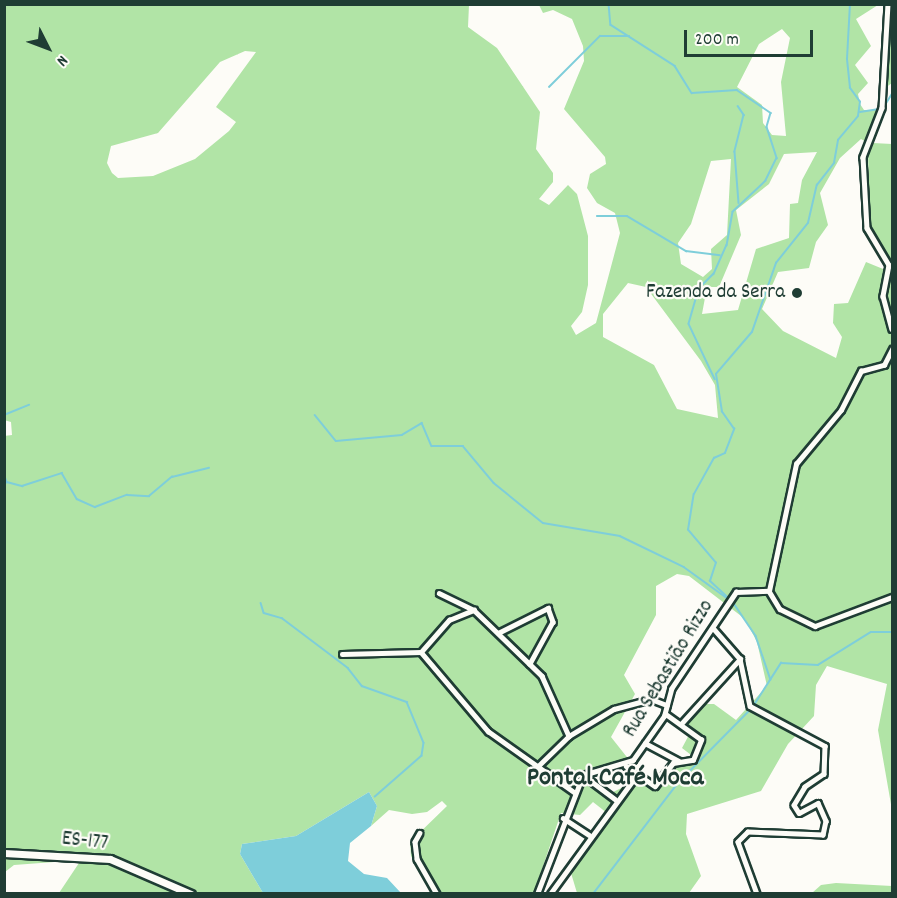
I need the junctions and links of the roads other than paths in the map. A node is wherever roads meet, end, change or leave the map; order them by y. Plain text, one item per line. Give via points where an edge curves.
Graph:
1 (888, 4) edge
2 (892, 329) edge
3 (892, 349) edge
4 (769, 591) junction
5 (439, 593) dead end
6 (892, 597) edge
7 (474, 610) junction
8 (714, 629) junction
9 (498, 633) junction
10 (421, 652) junction
11 (342, 654) dead end
12 (741, 658) junction
13 (530, 664) junction
14 (667, 705) junction
15 (664, 714) junction
16 (681, 724) junction
17 (569, 736) junction
18 (645, 743) junction
19 (681, 763) junction
20 (626, 766) junction
21 (536, 768) junction
22 (583, 775) junction
23 (636, 776) junction
24 (574, 792) junction
25 (615, 799) junction
26 (563, 818) junction
27 (420, 833) dead end
28 (589, 836) junction
29 (4, 853) edge
30 (191, 894) edge
31 (437, 894) edge
32 (537, 894) edge
33 (550, 894) edge
34 (757, 894) edge

1 - 2 street via 882,108 863,157 867,228 889,264 882,296
3 - 4 street via 884,365 861,370 841,410 796,464
4 - 6 street via 780,609 815,626
4 - 8 street, Rua Sebastião Rizzo via 736,592
5 - 7 street
7 - 9 street
7 - 10 street via 449,620
8 - 12 street
8 - 14 street, Rua Sebastião Rizzo via 670,689
9 - 13 street
9 - 13 street via 548,608 553,622
10 - 11 street
10 - 21 street via 488,731
12 - 16 street
12 - 34 street via 751,707 822,741 826,755 824,774 805,787 794,805 799,813 818,803 826,821 822,835 748,832 738,842
13 - 17 street via 542,676
14 - 15 street, Rua Sebastião Rizzo
14 - 17 street via 638,700
15 - 16 street
15 - 18 street, Rua Sebastião Rizzo
16 - 19 street via 701,742 693,760
17 - 21 street
18 - 19 street
18 - 20 street, Rua Sebastião Rizzo
19 - 23 street via 673,763 655,786
20 - 22 street, Rua Sebastião Rizzo
20 - 23 street
21 - 24 street
22 - 24 street
22 - 25 street
23 - 25 street
24 - 26 street
25 - 28 street
26 - 28 street
26 - 32 street
27 - 31 street via 415,843 417,859
28 - 33 street
29 - 30 main road, ES-177 / ES-177 via 110,859

